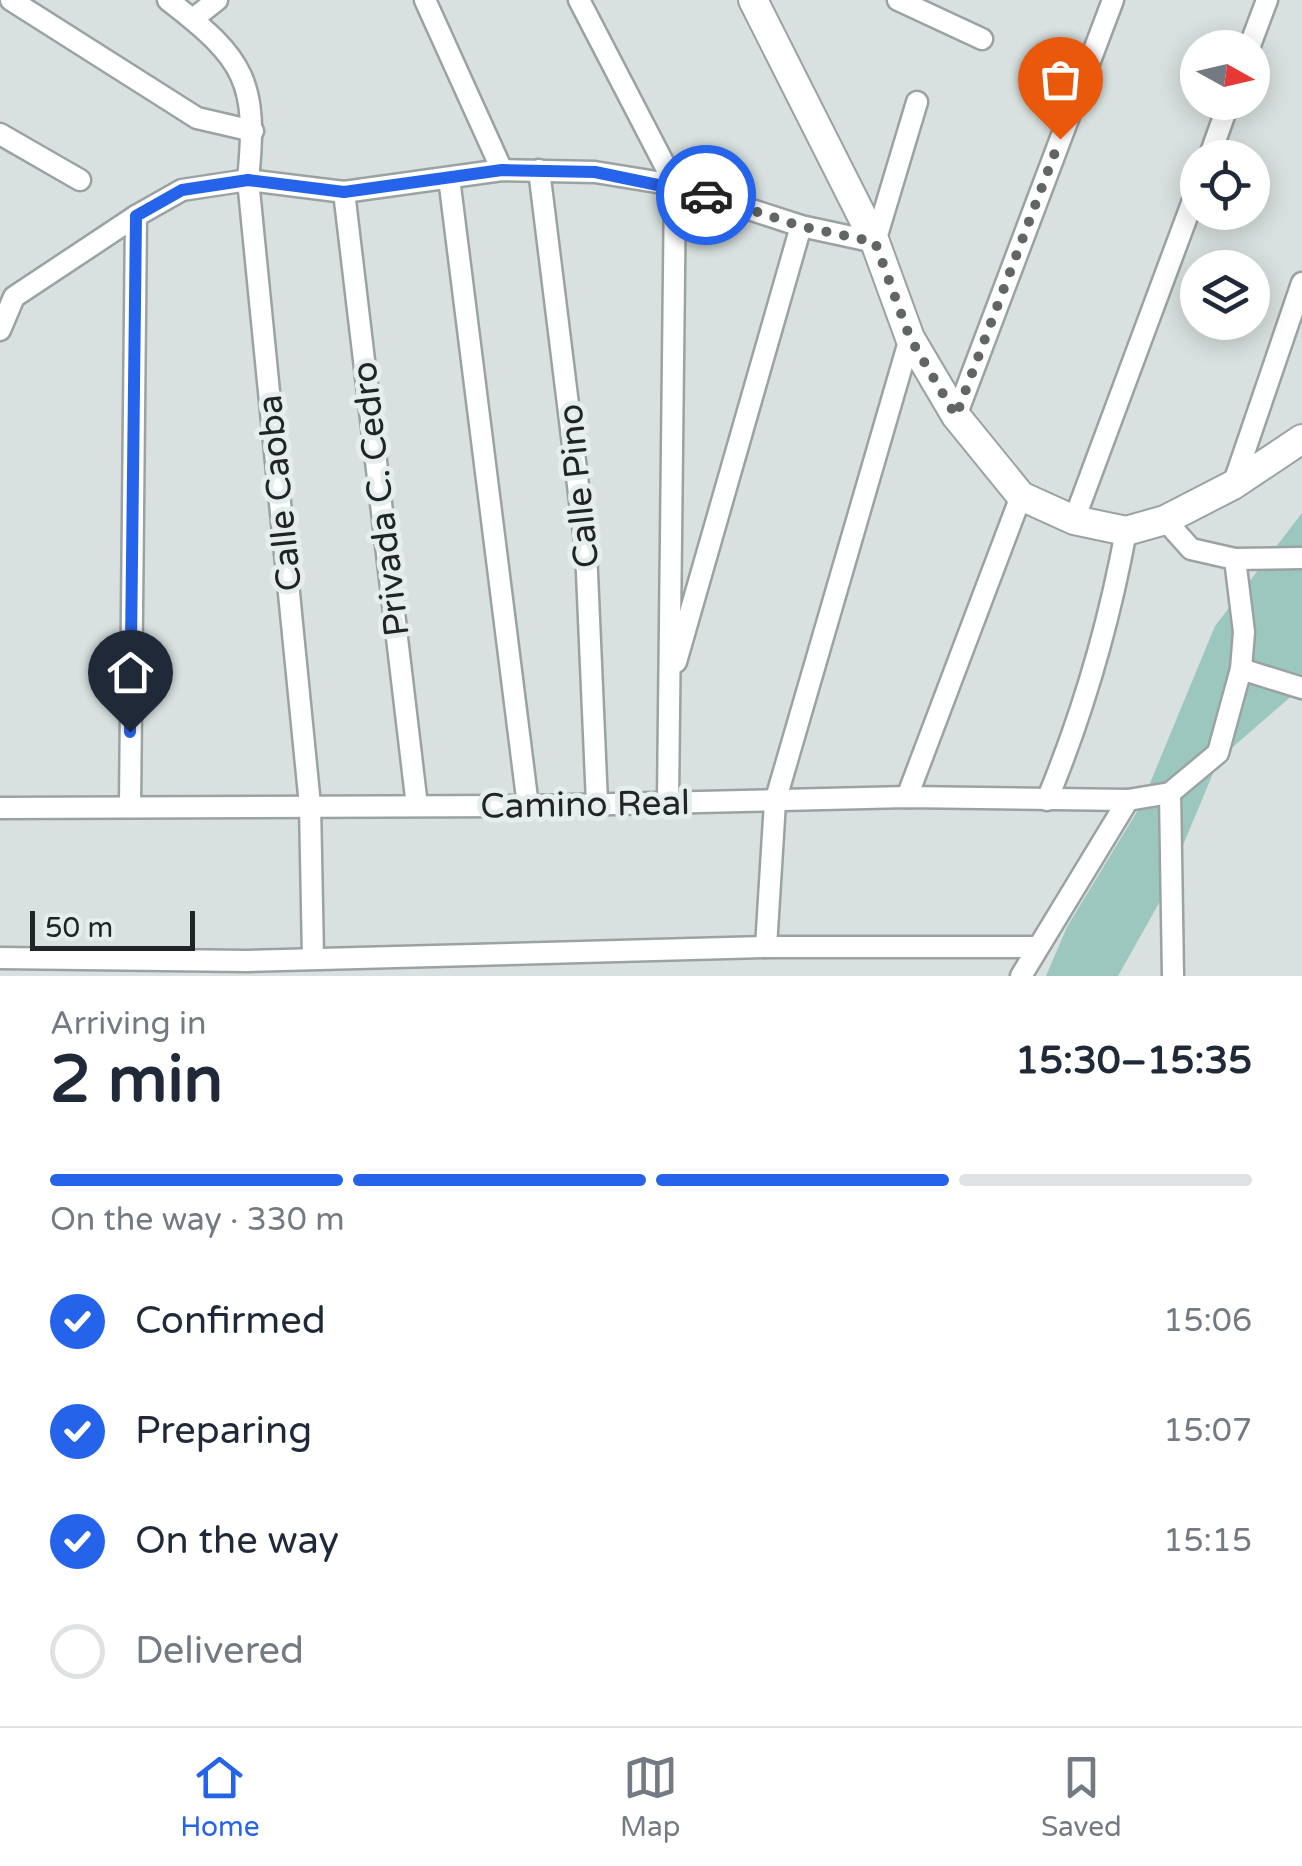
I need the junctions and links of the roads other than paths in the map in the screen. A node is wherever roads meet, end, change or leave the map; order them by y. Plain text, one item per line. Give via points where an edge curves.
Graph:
1 (11, 0) edge
2 (168, 0) edge
3 (217, 0) edge
4 (425, 0) edge
5 (579, 0) edge
6 (753, 0) edge
7 (898, 0) edge
8 (1113, 0) edge
9 (1267, 0) edge
10 (193, 18) junction
11 (1256, 30) edge
12 (982, 39) dead end
13 (917, 102) dead end
14 (254, 131) junction
15 (0, 134) edge
16 (502, 170) junction
17 (539, 170) junction
18 (450, 178) junction
19 (80, 180) dead end
20 (248, 180) junction
21 (674, 185) junction
22 (344, 192) junction
23 (136, 216) junction
24 (800, 226) junction
25 (1182, 230) edge
26 (875, 242) junction
27 (1302, 283) edge
28 (0, 330) edge
29 (910, 338) junction
30 (956, 416) junction
31 (1302, 439) edge
32 (1233, 485) junction
33 (1021, 496) junction
34 (1074, 520) junction
35 (1165, 520) junction
36 (1126, 531) junction
37 (1302, 558) edge
38 (1235, 560) junction
39 (1241, 669) junction
40 (669, 686) junction
41 (1302, 688) edge
42 (1170, 793) junction
43 (907, 797) junction
44 (1046, 800) junction
45 (1128, 800) junction
46 (668, 802) junction
47 (775, 802) junction
48 (597, 804) junction
49 (130, 806) junction
50 (310, 806) junction
51 (416, 806) junction
52 (528, 806) junction
53 (0, 808) edge
54 (1036, 946) junction
55 (766, 947) junction
56 (312, 957) junction
57 (0, 958) edge
58 (103, 967) edge
59 (251, 969) edge
60 (1021, 976) edge
61 (1173, 976) edge

1 - 14 street via 196,118
2 - 10 street, Calle Caoba
3 - 10 street
4 - 16 street
5 - 21 street
6 - 26 street
7 - 12 street
8 - 30 street
9 - 11 street
10 - 14 street, Calle Caoba via 234,58
13 - 26 street
14 - 20 street, Calle Caoba
15 - 19 street
16 - 17 street
16 - 18 street
17 - 21 street
17 - 48 street, Calle Pino via 586,550
18 - 22 street
18 - 52 street
20 - 22 street
20 - 23 street via 182,190
20 - 50 street, Calle Caoba
21 - 24 street
21 - 40 street
22 - 51 street, Privada C. Cedro
23 - 28 street via 14,297
23 - 49 street
24 - 26 street
24 - 40 street
25 - 34 street
26 - 29 street
27 - 32 street
29 - 30 street
29 - 47 street
30 - 33 street
31 - 32 street
32 - 35 street
33 - 34 street
33 - 43 street
34 - 36 street
35 - 36 street
35 - 38 street via 1191,550
36 - 44 street via 1114,599 1075,732
37 - 38 street
38 - 39 street via 1244,632
39 - 41 street
39 - 42 street via 1218,753
40 - 46 street
42 - 45 street, Camino Real
42 - 61 street
43 - 44 street, Camino Real
43 - 47 street, Camino Real
44 - 45 street, Camino Real
45 - 54 street
46 - 47 street, Camino Real
46 - 48 street, Camino Real
47 - 55 street
48 - 52 street, Camino Real
49 - 50 street, Camino Real
49 - 53 street, Camino Real
50 - 51 street, Camino Real
50 - 56 street, Calle Caoba
51 - 52 street, Camino Real
54 - 55 street
54 - 60 street
55 - 56 street
56 - 59 street
57 - 58 street
58 - 59 street

